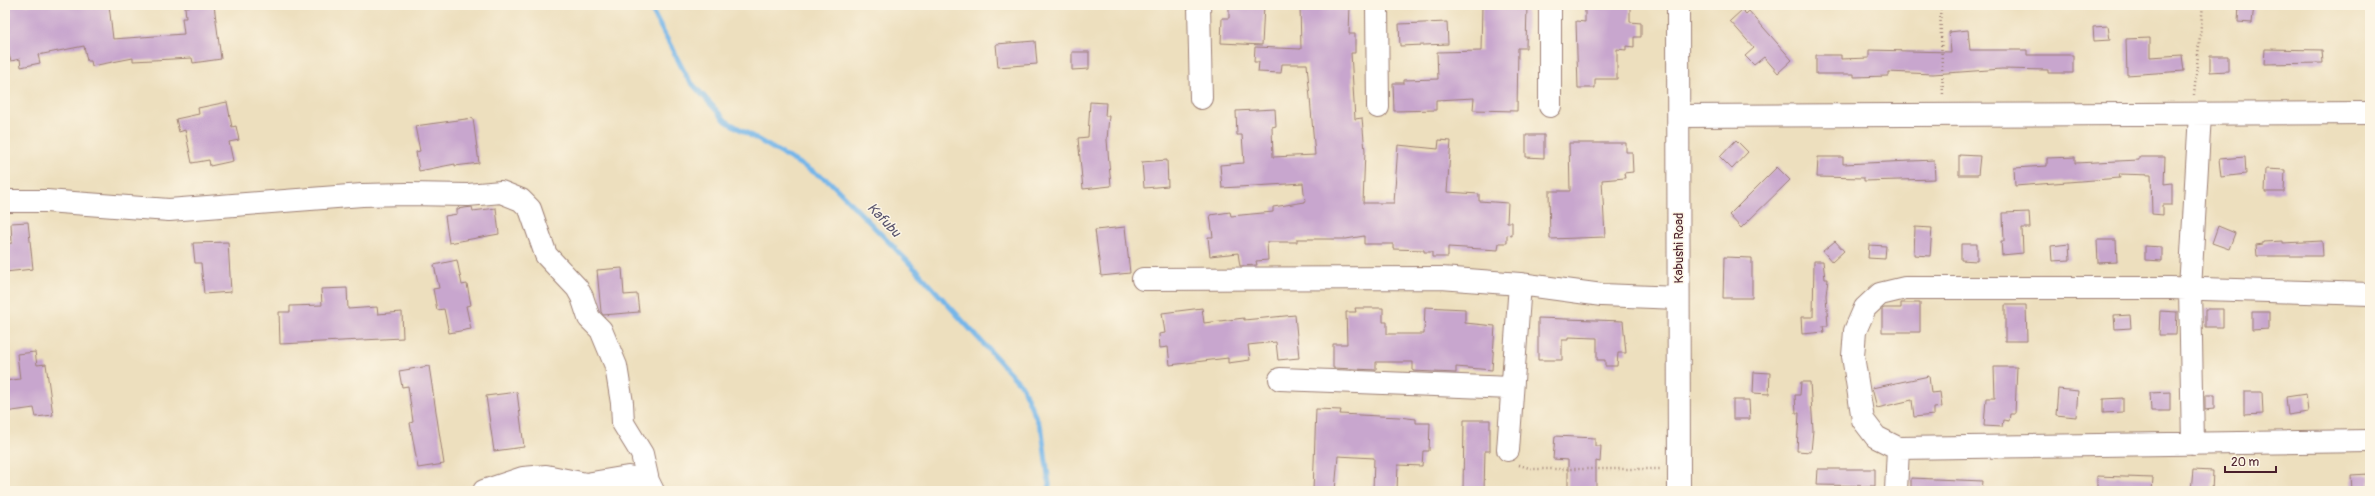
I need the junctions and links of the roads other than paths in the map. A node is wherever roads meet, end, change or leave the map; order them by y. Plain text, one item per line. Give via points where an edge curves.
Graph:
1 (1199, 5) edge
2 (1377, 5) edge
3 (1550, 5) edge
4 (1678, 5) edge
5 (1201, 98) dead end
6 (1550, 106) dead end
7 (1378, 107) dead end
8 (2370, 113) edge
9 (2196, 114) junction
10 (1680, 116) junction
11 (5, 201) edge
12 (1143, 279) dead end
13 (1520, 284) junction
14 (2190, 289) junction
15 (2370, 294) edge
16 (1678, 298) junction
17 (1280, 379) dead end
18 (1512, 388) junction
19 (2370, 441) edge
20 (2192, 444) junction
21 (1898, 448) junction
22 (1508, 450) road end
23 (650, 486) edge
24 (484, 491) edge
25 (1679, 491) edge
26 (1896, 491) edge

1 - 5 street
2 - 7 street
3 - 6 street
4 - 10 street, Kabushi Road
8 - 9 street
9 - 10 street
9 - 14 street
10 - 16 street, Kabushi Road
11 - 23 street via 46,201 169,210 400,194 468,195 501,192 521,200 530,209 546,255 577,288 589,318 601,330 616,366 623,423 642,454
12 - 13 street via 1441,278
13 - 16 street via 1602,295
13 - 18 street
14 - 15 street
14 - 20 street
14 - 21 street via 1905,288 1880,294 1865,308 1860,319 1855,331 1853,356 1862,420 1876,437
16 - 25 street, Kabushi Road
17 - 18 street
18 - 22 street
19 - 20 street
20 - 21 street
21 - 26 street
23 - 24 street via 628,477 586,484 546,476 523,478

